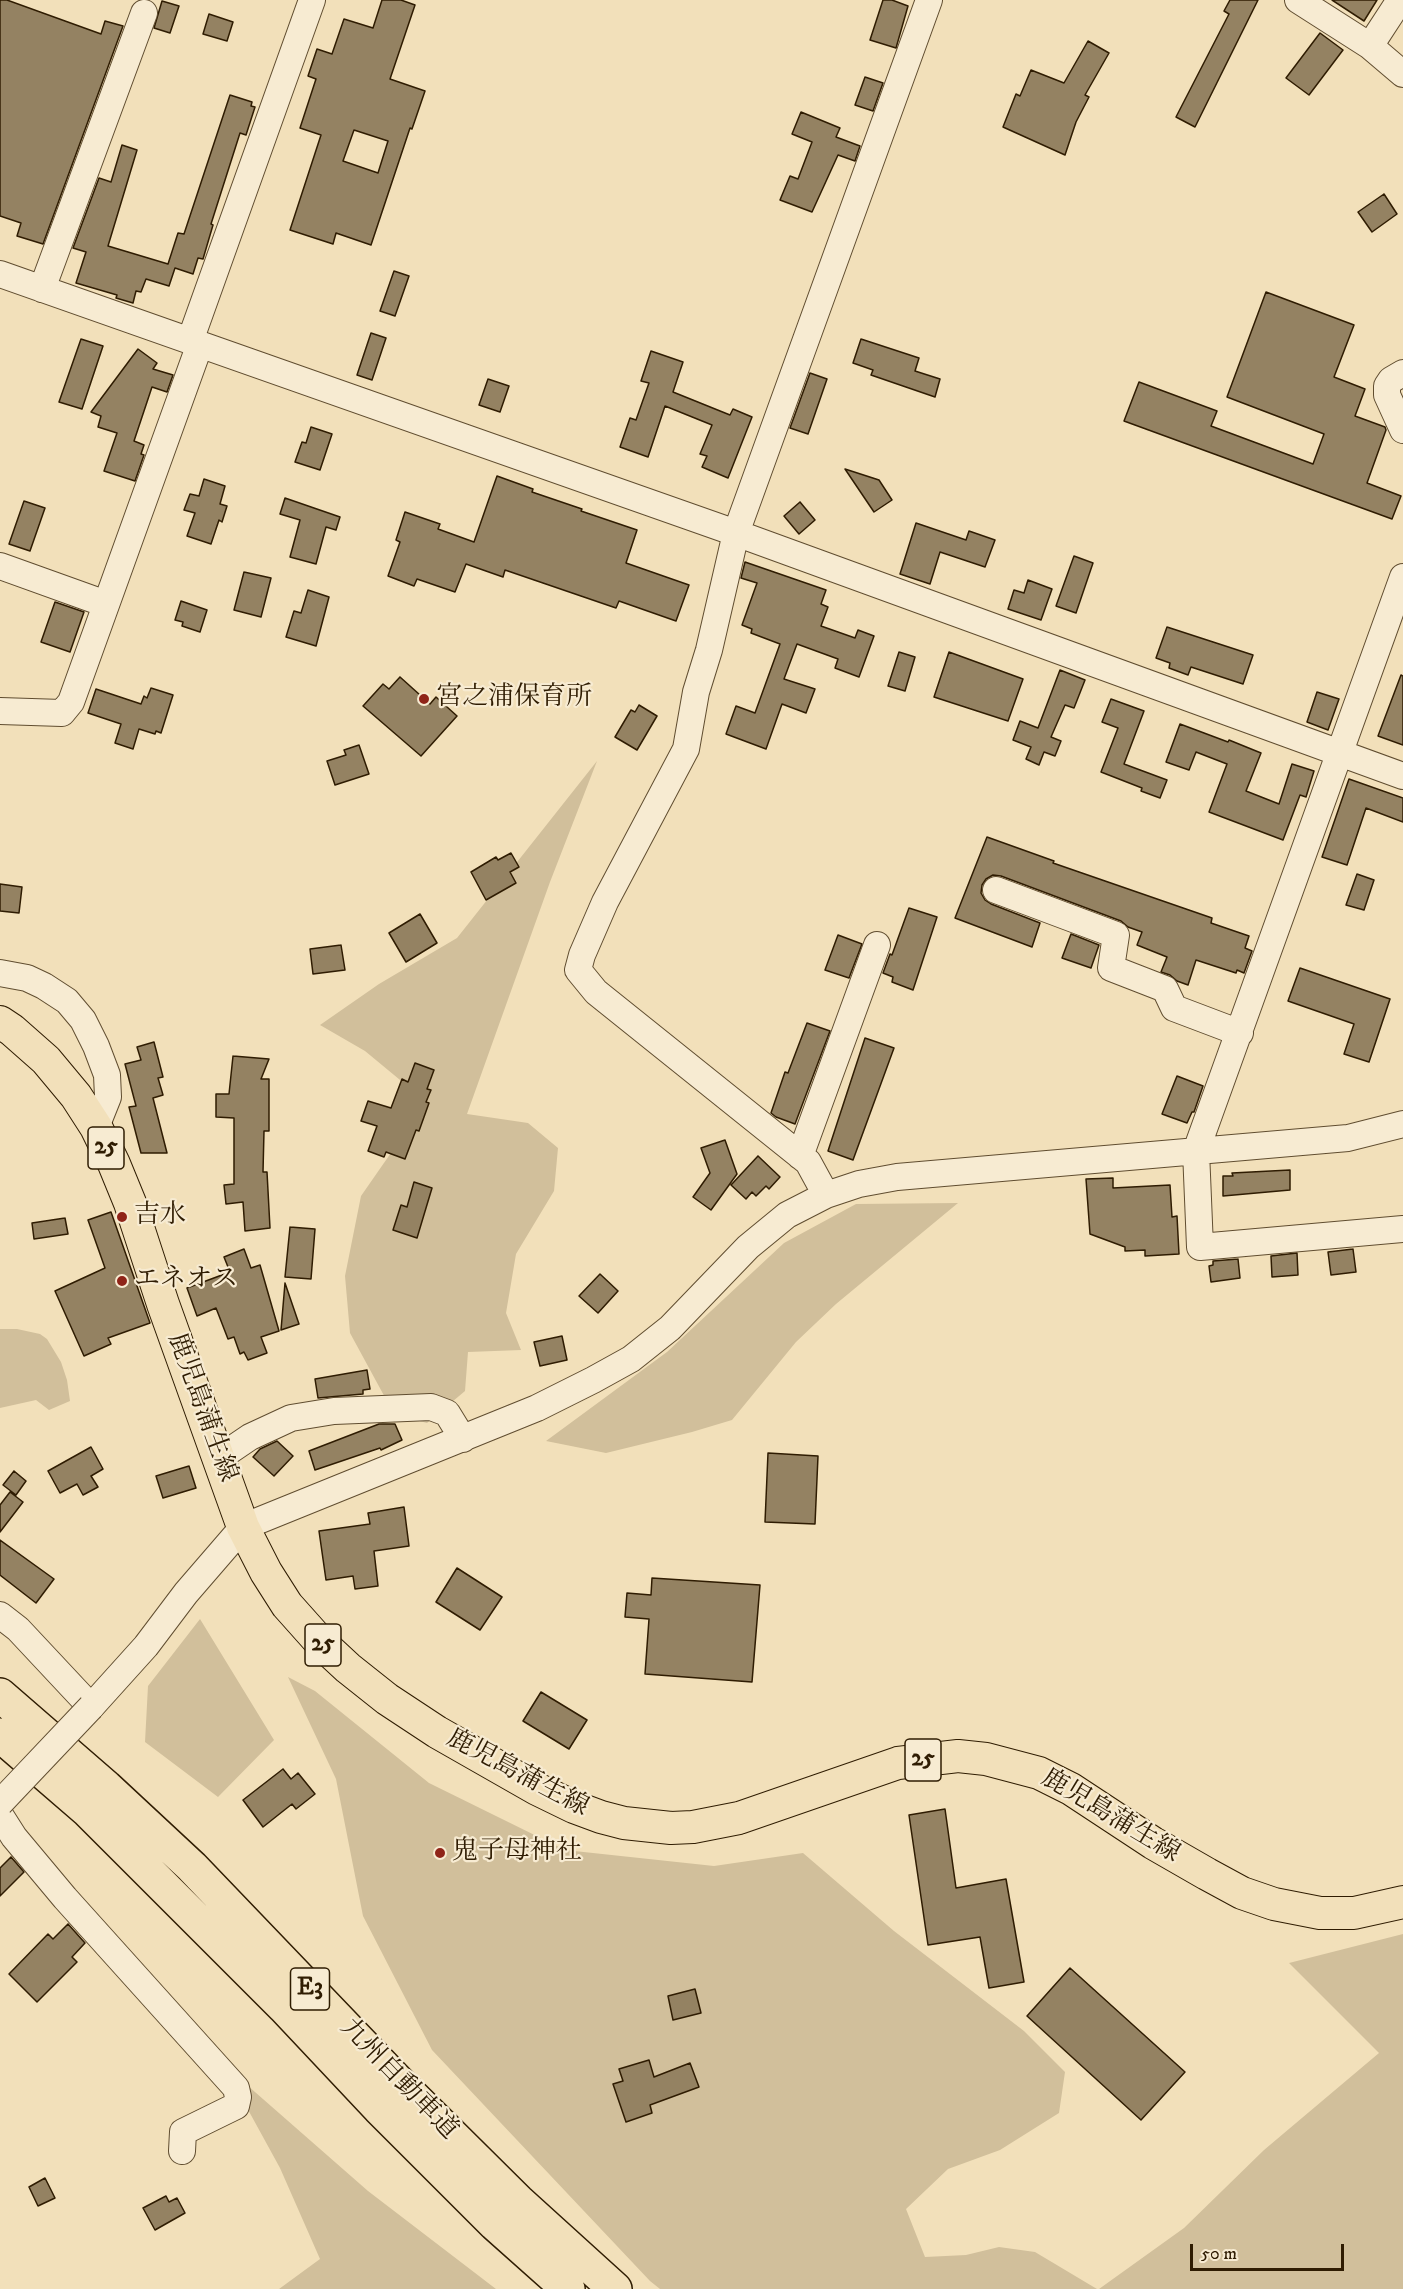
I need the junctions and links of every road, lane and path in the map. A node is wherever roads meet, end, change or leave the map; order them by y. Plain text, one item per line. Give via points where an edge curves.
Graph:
1 (312, 0) edge
2 (929, 0) edge
3 (1298, 0) edge
4 (1400, 0) edge
5 (144, 13) dead end
6 (1370, 46) junction
7 (1403, 74) edge
8 (0, 274) edge
9 (42, 289) junction
10 (195, 342) junction
11 (1403, 374) edge
12 (1403, 430) edge
13 (736, 533) junction
14 (0, 566) edge
15 (1403, 577) edge
16 (106, 604) junction
17 (0, 711) edge
18 (1340, 754) junction
19 (1403, 776) edge
20 (996, 890) dead end
21 (877, 945) dead end
22 (0, 973) edge
23 (0, 1023) edge
24 (1240, 1032) junction
25 (1403, 1124) edge
26 (96, 1127) junction
27 (1196, 1151) junction
28 (801, 1156) junction
29 (826, 1195) junction
30 (1403, 1229) edge
31 (463, 1439) junction
32 (219, 1458) junction
33 (243, 1527) junction
34 (0, 1615) edge
35 (0, 1695) edge
36 (91, 1707) junction
37 (0, 1736) edge
38 (0, 1803) edge
39 (0, 1815) edge
40 (1403, 1902) edge
41 (182, 2151) dead end
42 (568, 2289) edge
43 (615, 2289) edge

1 - 10 street
2 - 13 street
3 - 6 street
4 - 6 street
5 - 9 street
6 - 7 street
8 - 9 street
9 - 10 street
10 - 13 street
10 - 16 street
11 - 12 street via 1391,380 1387,395
13 - 18 street
13 - 28 street via 696,692 686,749 605,902 578,970 596,992
14 - 16 street
15 - 18 street
16 - 17 street via 70,702 62,713
18 - 19 street
18 - 24 street
20 - 24 street via 1116,935 1111,968 1165,988 1174,1008
21 - 28 street
22 - 26 street via 44,986 67,1001 83,1020 106,1076 108,1097
23 - 26 main road, 鹿児島蒲生線 / 25 via 46,1060
24 - 27 street
25 - 27 street via 1347,1138
26 - 32 main road, 鹿児島蒲生線 / 25 via 130,1203
27 - 29 street via 897,1177
27 - 30 street via 1200,1247
28 - 29 street
29 - 31 street via 787,1215 748,1246 670,1328 632,1359 537,1408
31 - 32 street via 447,1413 431,1407 334,1411 291,1418 250,1437
31 - 33 street
32 - 33 main road, 鹿児島蒲生線 / 25
33 - 36 street
33 - 40 main road, 鹿児島蒲生線 / 25 via 286,1605 348,1668 436,1732 537,1789 601,1817 646,1826 693,1827 738,1818 898,1763 958,1756 1039,1773 1207,1874 1242,1893 1274,1904 1320,1913 1354,1913
34 - 36 street
35 - 43 highway, 九州自動車道 / E3 via 192,1868 418,2102
36 - 38 street, bridge
37 - 42 highway, 九州自動車道 / E3 via 88,1810 495,2224
39 - 41 street via 65,1898 236,2088 236,2106 183,2132

